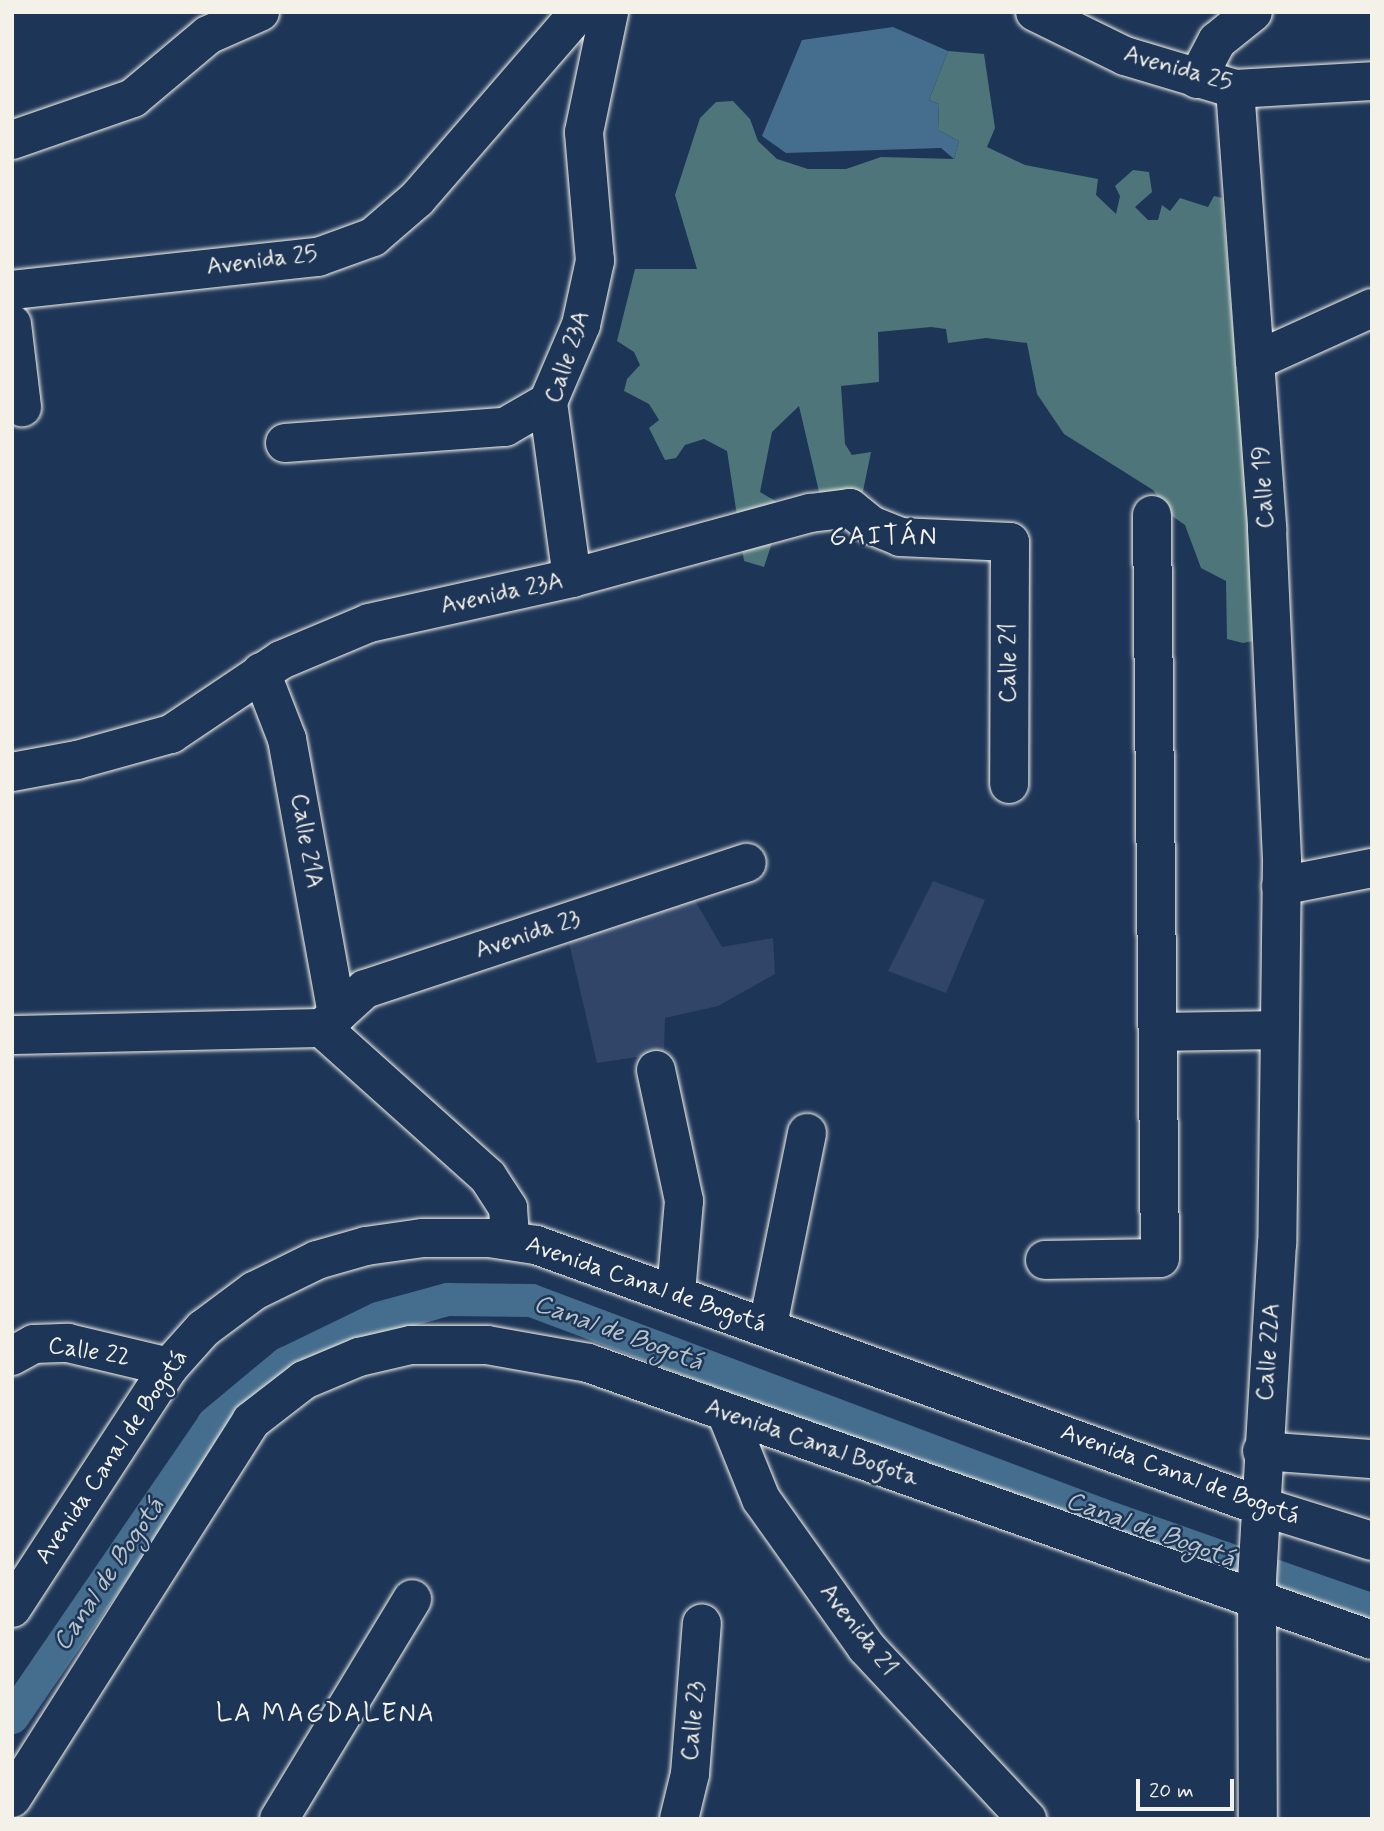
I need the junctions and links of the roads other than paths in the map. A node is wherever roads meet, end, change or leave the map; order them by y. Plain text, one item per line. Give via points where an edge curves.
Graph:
1 (260, 12) edge
2 (579, 12) edge
3 (609, 12) edge
4 (1035, 12) edge
5 (1252, 12) edge
6 (1197, 79) junction
7 (1372, 81) edge
8 (1235, 89) junction
9 (12, 140) edge
10 (12, 289) edge
11 (1372, 308) edge
12 (12, 324) edge
13 (1255, 360) junction
14 (548, 402) junction
15 (22, 407) dead end
16 (285, 443) dead end
17 (1152, 515) dead end
18 (1010, 542) joint
19 (572, 578) junction
20 (261, 672) junction
21 (12, 772) edge
22 (1009, 784) dead end
23 (1372, 842) edge
24 (747, 863) dead end
25 (1372, 868) edge
26 (1282, 873) junction
27 (329, 1021) junction
28 (1279, 1030) junction
29 (1158, 1032) junction
30 (12, 1035) edge
31 (656, 1070) dead end
32 (807, 1133) dead end
33 (510, 1240) junction
34 (1045, 1259) dead end
35 (676, 1293) junction
36 (768, 1325) junction
37 (12, 1356) edge
38 (169, 1367) junction
39 (727, 1415) junction
40 (1262, 1451) junction
41 (1372, 1459) edge
42 (1259, 1515) junction
43 (1372, 1541) edge
44 (1257, 1590) junction
45 (14, 1598) edge
46 (412, 1599) dead end
47 (702, 1623) dead end
48 (1372, 1640) edge
49 (12, 1798) edge
50 (279, 1819) edge
51 (680, 1819) edge
52 (1027, 1819) edge
53 (1258, 1819) edge

1 - 9 street via 208,36 133,98
2 - 10 street, Avenida 25 via 417,199 373,237 318,257
3 - 14 street, Calle 23A via 584,132 595,261 581,325
4 - 6 street, Avenida 25 via 1125,56
5 - 6 street via 1217,41
6 - 8 street, Avenida 25
7 - 8 street, Avenida 25
8 - 13 street, Calle 19
11 - 13 street
12 - 15 street
13 - 26 street, Calle 19
14 - 16 street via 505,427
14 - 19 street, Calle 23A
17 - 29 street
18 - 19 street, Avenida 23A via 900,537 872,525 850,508 810,513
18 - 22 street, Calle 21
19 - 20 street, Avenida 23A via 369,623
20 - 21 street, Avenida 23A via 171,734
20 - 27 street, Calle 21A via 287,739
23 - 26 street
24 - 27 street, Avenida 23 via 365,989
25 - 26 street
26 - 28 street, Calle 22A
27 - 30 street
27 - 33 street via 488,1177 508,1208
28 - 29 street
28 - 40 street, Calle 22A via 1277,1243
29 - 34 street via 1160,1258
31 - 35 street via 684,1201
32 - 36 street
33 - 35 street, Avenida Canal de Bogotá
33 - 38 street, Avenida Canal de Bogotá via 423,1238 366,1246 317,1260 226,1310
35 - 36 street, Avenida Canal de Bogotá
36 - 42 street, Avenida Canal de Bogotá
37 - 38 street, Calle 22 via 34,1344 68,1343
38 - 45 street, Avenida Canal de Bogotá
39 - 44 street, Avenida Canal Bogota
39 - 49 street, Avenida Canal Bogota via 555,1355 447,1344 411,1345 359,1357 304,1380 250,1421
39 - 52 street, Avenida 21 via 761,1500 866,1647
40 - 41 street
40 - 42 street, Calle 22A
42 - 43 street, Avenida Canal de Bogotá
42 - 44 street, Calle 22A
44 - 48 street
44 - 53 street, Calle 22A
46 - 50 street
47 - 51 street, Calle 23 via 690,1774

